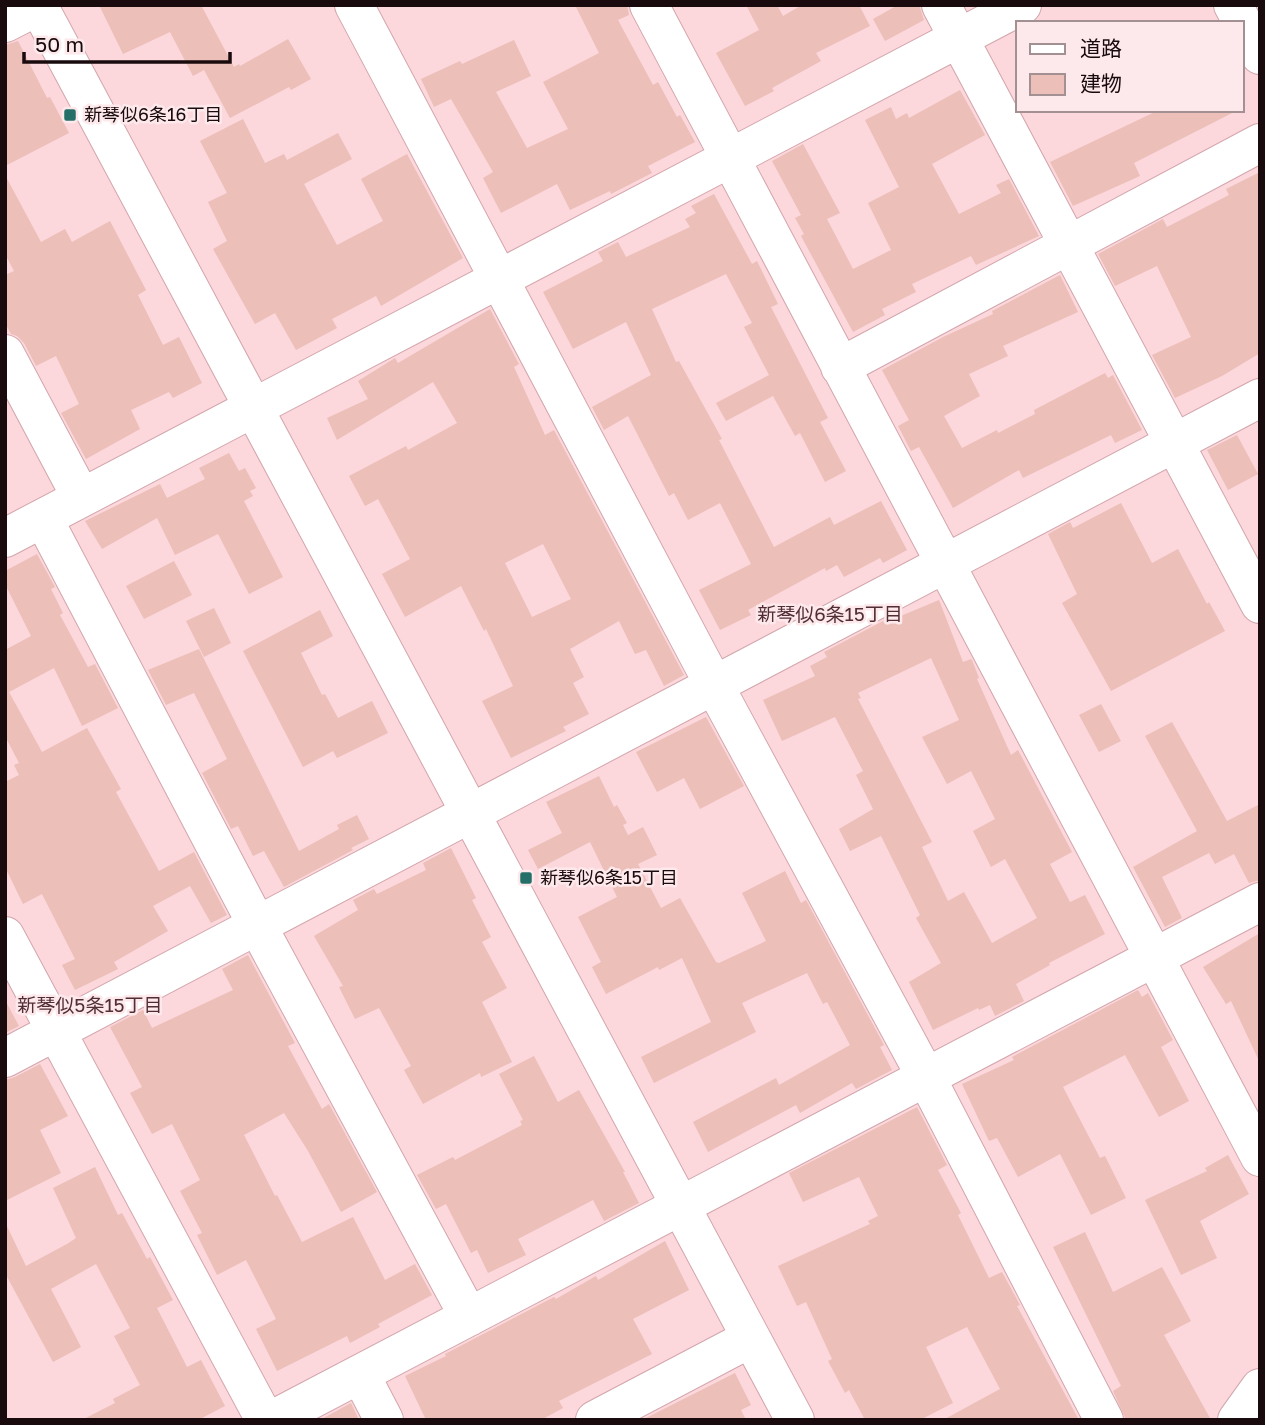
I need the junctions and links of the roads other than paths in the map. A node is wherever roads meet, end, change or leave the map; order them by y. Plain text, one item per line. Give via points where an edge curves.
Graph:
1 (39, 5) edge
2 (354, 5) edge
3 (649, 5) edge
4 (941, 5) edge
5 (1022, 5) edge
6 (1233, 5) edge
7 (1242, 21) edge
8 (5, 23) edge
9 (1244, 25) edge
10 (959, 39) junction
11 (1260, 55) edge
12 (1260, 143) edge
13 (729, 158) junction
14 (1069, 246) junction
15 (500, 278) junction
16 (5, 354) edge
17 (840, 367) junction
18 (1260, 398) edge
19 (253, 407) junction
20 (1174, 443) junction
21 (81, 497) junction
22 (43, 517) junction
23 (5, 538) edge
24 (947, 564) junction
25 (1260, 604) edge
26 (714, 685) junction
27 (469, 812) junction
28 (1260, 902) edge
29 (257, 925) junction
30 (5, 936) edge
31 (1154, 957) junction
32 (56, 1032) junction
33 (5, 1058) edge
34 (926, 1076) junction
35 (1260, 1157) edge
36 (680, 1205) junction
37 (469, 1317) junction
38 (751, 1338) junction
39 (359, 1374) junction
40 (1260, 1388) edge
41 (265, 1420) edge
42 (272, 1420) edge
43 (384, 1420) edge
44 (595, 1420) edge
45 (795, 1420) edge
46 (1104, 1420) edge
47 (1237, 1420) edge

1 - 8 street
1 - 19 street
2 - 15 street
3 - 13 street
4 - 10 street
5 - 10 street
6 - 7 street
9 - 11 street
10 - 13 street
10 - 14 street
12 - 14 street
13 - 15 street
13 - 17 street
14 - 17 street
14 - 20 street
15 - 19 street
15 - 26 street
16 - 21 street
17 - 24 street
18 - 20 street
19 - 21 street
19 - 27 street
20 - 24 street
20 - 25 street
21 - 22 street
22 - 23 street
22 - 29 street
24 - 26 street
24 - 31 street
26 - 27 street
26 - 34 street
27 - 29 street
27 - 36 street
28 - 31 street
29 - 32 street
29 - 37 street
30 - 32 street
31 - 34 street
31 - 35 street
32 - 33 street
32 - 41 street
34 - 36 street
34 - 46 street
36 - 37 street
36 - 38 street
37 - 39 street
38 - 44 street
38 - 45 street
39 - 42 street
39 - 43 street
40 - 47 street

